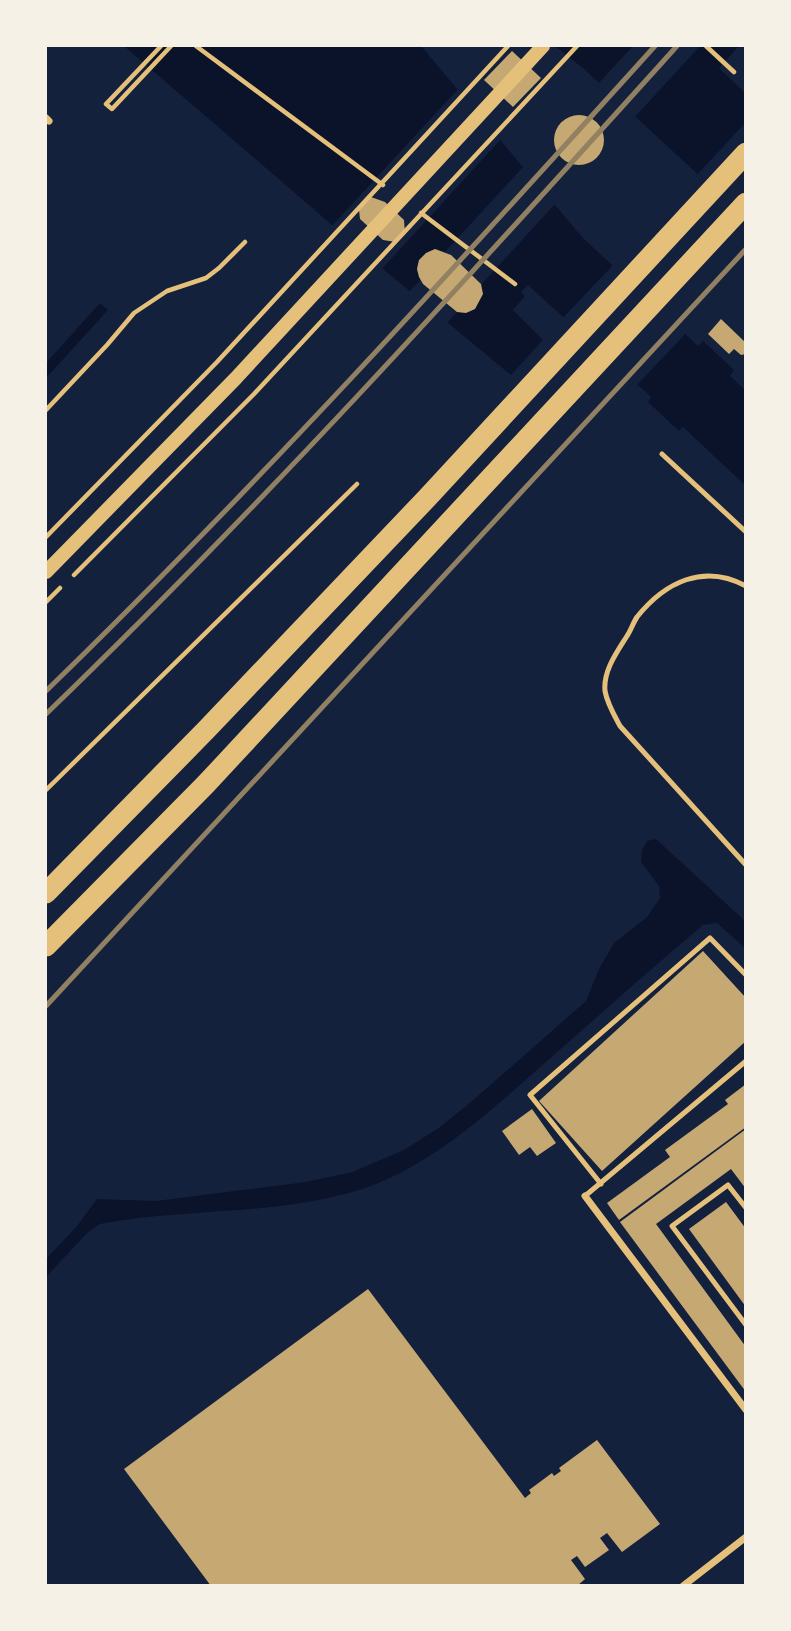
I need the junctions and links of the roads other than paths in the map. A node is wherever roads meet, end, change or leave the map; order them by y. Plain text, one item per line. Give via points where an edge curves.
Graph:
1 (543, 46) edge
2 (746, 153) edge
3 (746, 203) edge
4 (662, 454) dead end
5 (746, 532) edge
6 (46, 572) edge
7 (746, 586) edge
8 (746, 866) edge
9 (46, 893) edge
10 (46, 946) edge
11 (746, 975) edge
12 (746, 1061) edge
13 (601, 1184) junction
14 (585, 1196) joint
15 (746, 1208) edge
16 (746, 1325) edge
17 (746, 1410) edge
18 (746, 1537) edge
19 (683, 1586) edge

1 - 6 main road via 236,378
2 - 9 highway via 427,498
3 - 10 highway via 206,784
4 - 5 lane
7 - 8 lane via 722,576 699,575 657,597 636,619 617,650 605,689 620,726
11 - 13 lane via 710,938 530,1095
12 - 13 lane
13 - 14 lane
14 - 17 street
15 - 16 lane via 728,1185 672,1226
18 - 19 street

